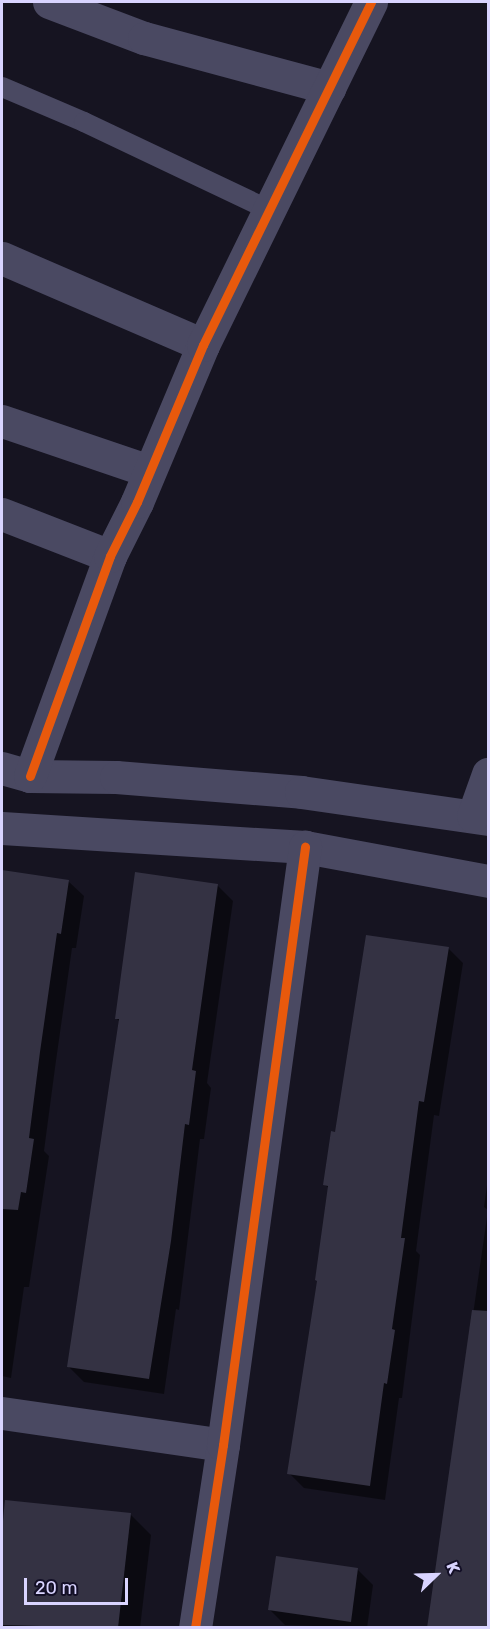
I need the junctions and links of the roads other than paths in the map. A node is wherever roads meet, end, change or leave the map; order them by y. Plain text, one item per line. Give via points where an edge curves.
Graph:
1 (49, 2) edge
2 (371, 2) edge
3 (2, 87) edge
4 (329, 88) junction
5 (269, 210) junction
6 (2, 258) edge
7 (202, 345) junction
8 (2, 421) edge
9 (149, 471) junction
10 (2, 514) edge
11 (110, 556) junction
12 (16, 772) edge
13 (489, 774) edge
14 (481, 817) edge
15 (2, 828) edge
16 (305, 847) junction
17 (489, 881) edge
18 (2, 1413) edge
19 (224, 1445) junction
20 (195, 1628) edge

1 - 4 street via 144,38
2 - 4 street
3 - 5 lane
4 - 5 street
5 - 7 street
6 - 7 street
7 - 9 street
8 - 9 street
9 - 11 street
10 - 11 street
11 - 12 street
12 - 14 street via 301,792
13 - 14 street
15 - 16 street
16 - 17 street
16 - 19 street
18 - 19 street
19 - 20 street

